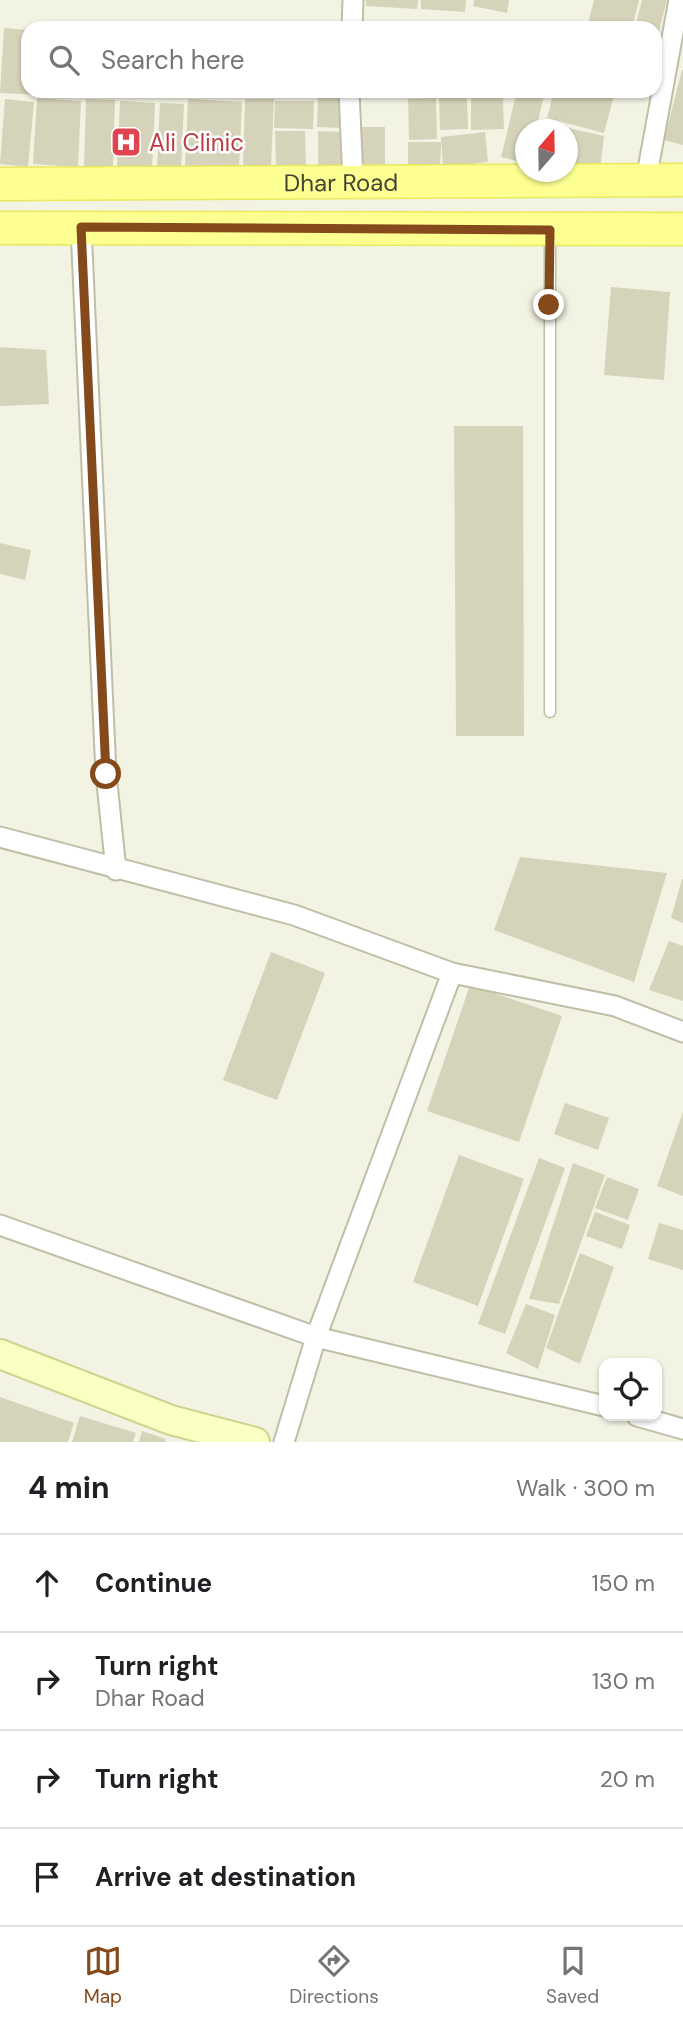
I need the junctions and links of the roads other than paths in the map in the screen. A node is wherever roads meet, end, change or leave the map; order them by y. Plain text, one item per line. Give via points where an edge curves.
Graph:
1 (353, 0) edge
2 (679, 0) edge
3 (352, 21) edge
4 (662, 93) edge
5 (349, 98) edge
6 (661, 98) edge
7 (646, 180) junction
8 (683, 180) edge
9 (353, 181) junction
10 (0, 184) edge
11 (81, 227) junction
12 (0, 228) edge
13 (683, 229) edge
14 (550, 230) junction
15 (550, 712) dead end
16 (0, 837) edge
17 (116, 870) junction
18 (452, 973) junction
19 (683, 1032) edge
20 (0, 1225) edge
21 (316, 1337) junction
22 (0, 1354) edge
23 (599, 1405) edge
24 (655, 1421) edge
25 (683, 1429) edge
26 (255, 1442) edge
27 (284, 1442) edge

1 - 3 street
2 - 4 street
5 - 9 street
6 - 7 street
7 - 8 main road, Dhar Road
7 - 9 main road, Dhar Road
9 - 10 main road, Dhar Road
11 - 12 main road, Dhar Road
11 - 14 main road, Dhar Road
11 - 17 street via 106,774
13 - 14 main road, Dhar Road
14 - 15 lane
16 - 17 street
17 - 18 street via 293,915
18 - 19 street via 615,1006
18 - 21 street
20 - 21 street
21 - 23 street
21 - 27 street
22 - 26 street via 171,1420
24 - 25 street

